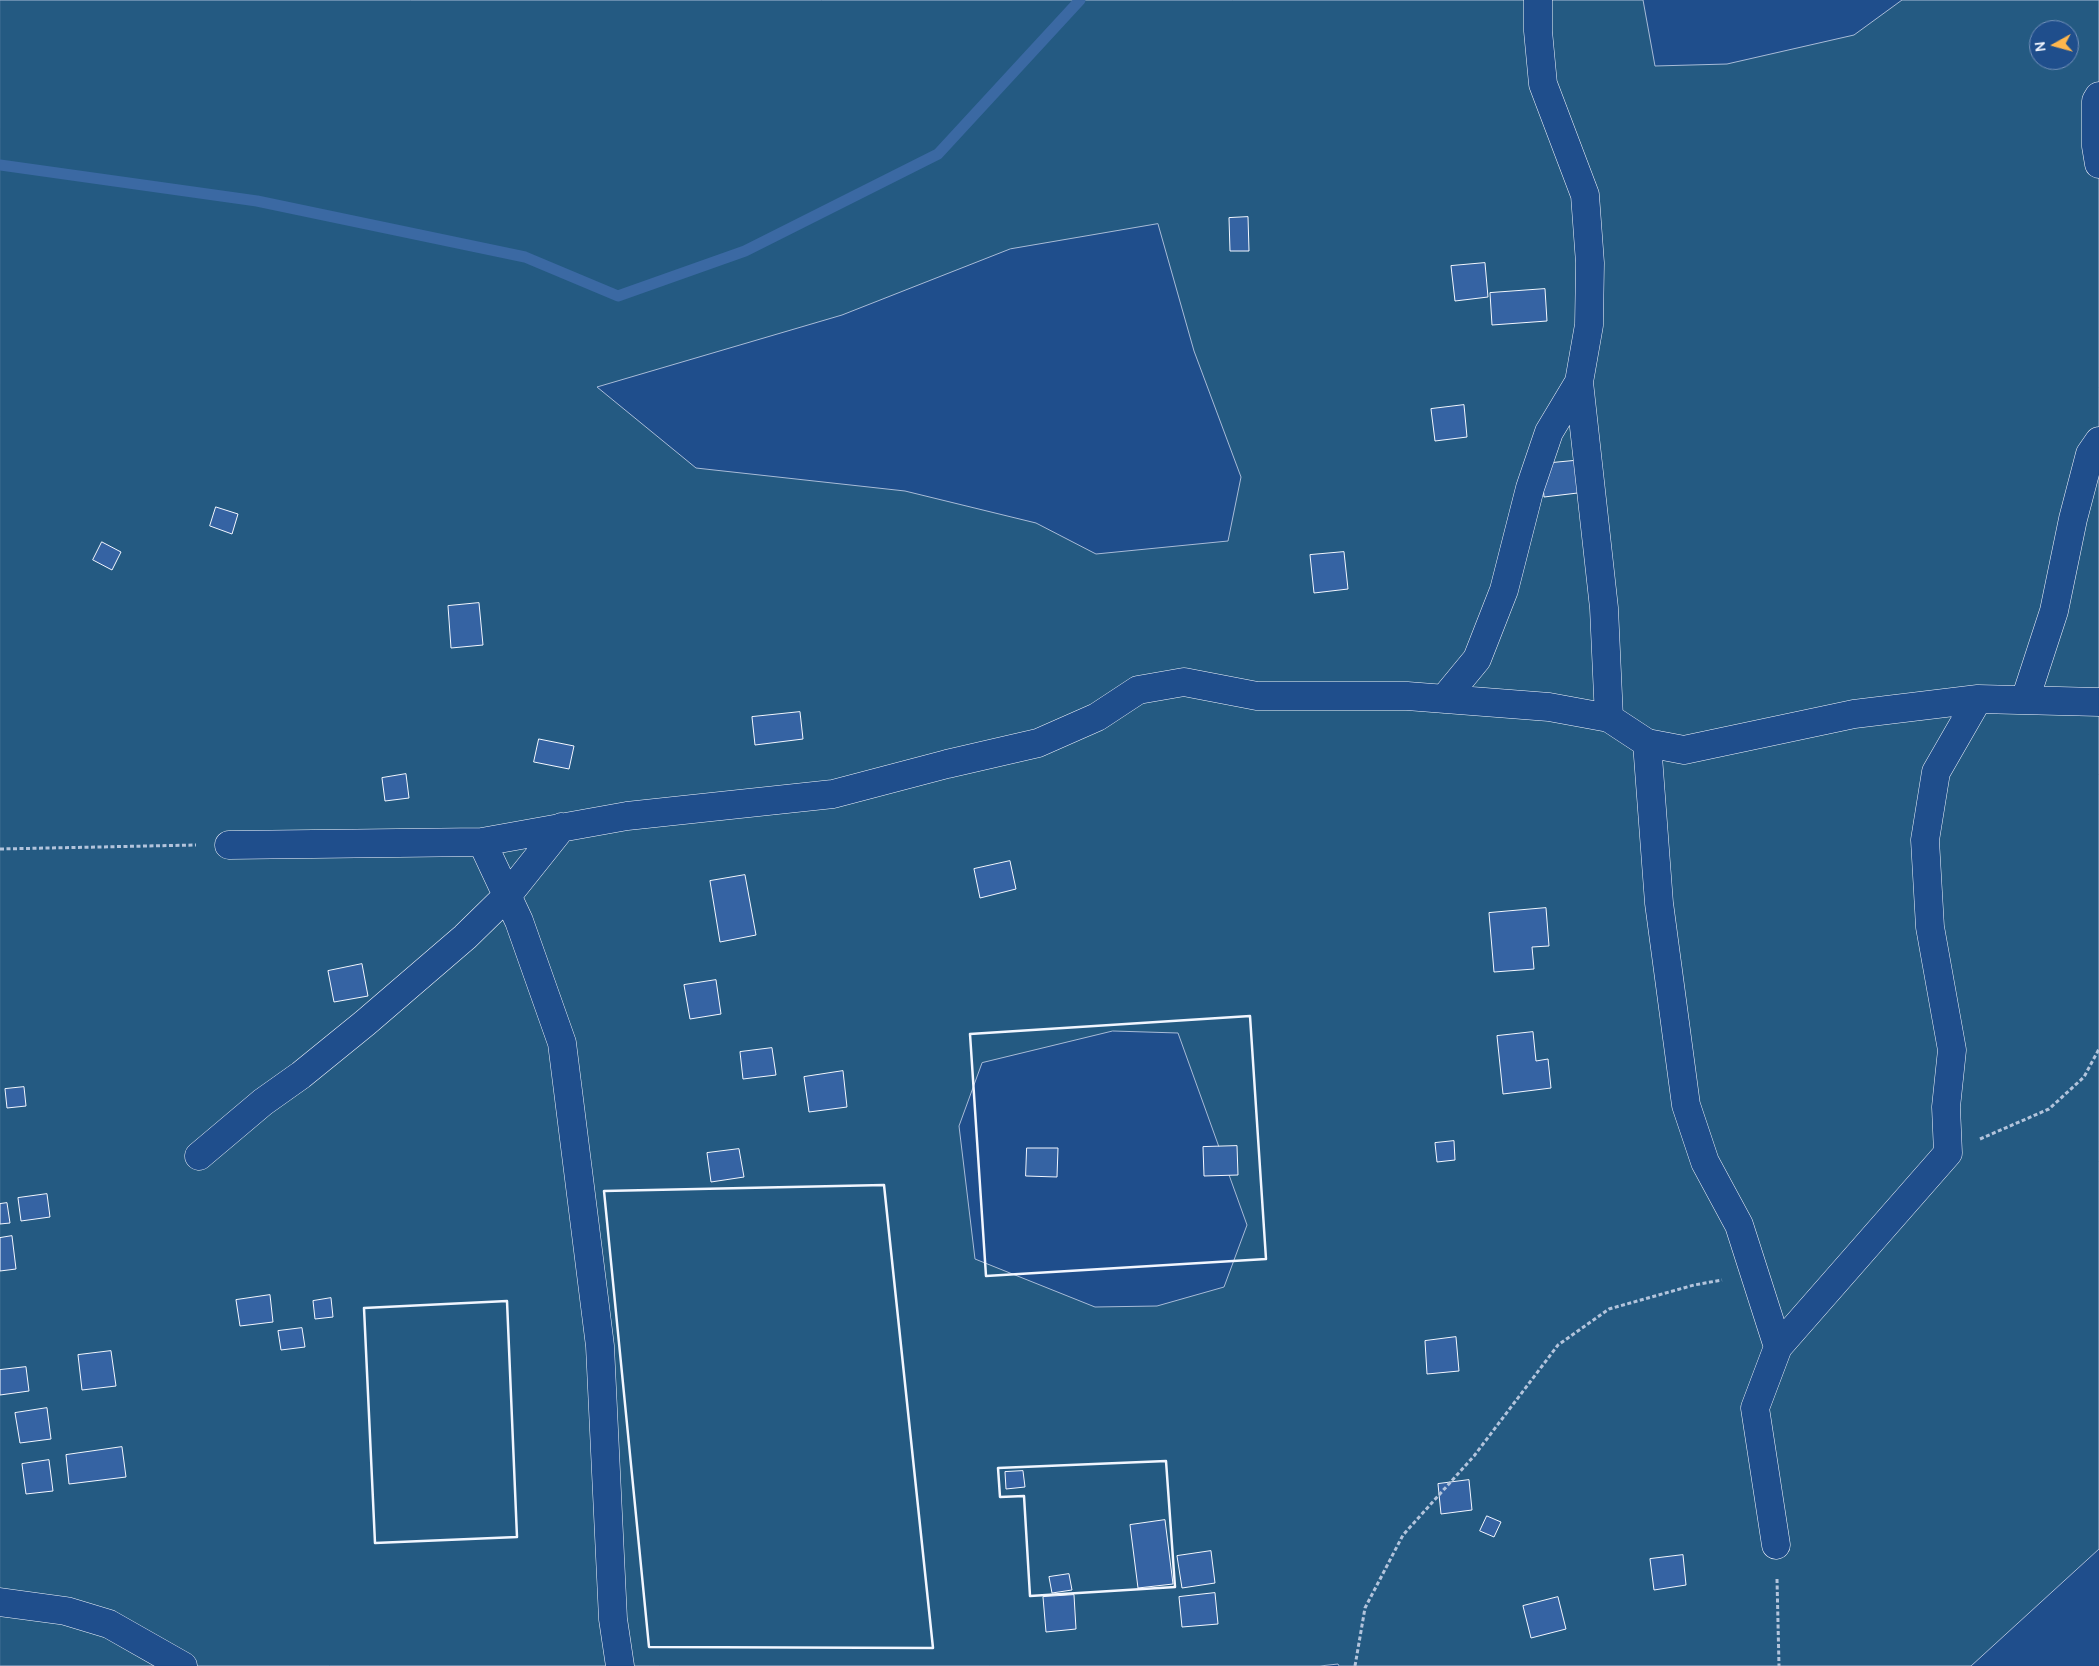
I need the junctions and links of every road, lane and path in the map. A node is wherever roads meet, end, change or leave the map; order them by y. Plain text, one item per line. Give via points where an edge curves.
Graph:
1 (1538, 0) edge
2 (2099, 96) edge
3 (2099, 164) edge
4 (1579, 382) junction
5 (2099, 441) edge
6 (1444, 699) junction
7 (1978, 699) junction
8 (2025, 700) junction
9 (2099, 702) edge
10 (1609, 718) junction
11 (1647, 743) junction
12 (562, 827) junction
13 (482, 842) junction
14 (229, 845) joint
15 (0, 849) edge
16 (507, 896) junction
17 (2099, 1049) edge
18 (1948, 1153) junction
19 (200, 1156) dead end
20 (1754, 1274) junction
21 (1778, 1348) junction
22 (1776, 1545) joint
23 (0, 1602) edge
24 (183, 1666) edge
25 (620, 1666) edge
26 (1355, 1666) edge
27 (1779, 1666) edge

1 - 4 street via 1543,84 1585,195 1590,263 1589,325
2 - 3 street via 2096,101
4 - 6 street via 1549,432 1530,488 1504,590 1477,659
4 - 10 street via 1604,608
5 - 8 street via 2090,454 2054,611
6 - 10 street via 1549,707
6 - 12 street via 1257,696 1184,682 1138,690 1098,717 1038,743 833,794 636,814
7 - 8 street
7 - 11 street via 1854,714 1684,750
7 - 18 street via 1936,772 1925,840 1930,927 1952,1050 1946,1106
8 - 9 street
10 - 11 street
11 - 20 street via 1659,903 1686,1105 1705,1162 1739,1225
12 - 13 street
12 - 16 street
13 - 14 street
13 - 16 street
14 - 15 path
16 - 19 street via 465,937 365,1023 263,1102
16 - 25 street via 562,1043 600,1346 612,1619
17 - 18 path via 2084,1077 2049,1110
18 - 21 street
20 - 21 street
20 - 26 path via 1694,1285 1609,1309 1558,1345 1474,1456 1403,1535 1365,1608
21 - 22 street via 1755,1408
22 - 27 path
23 - 24 street via 66,1611 110,1624

